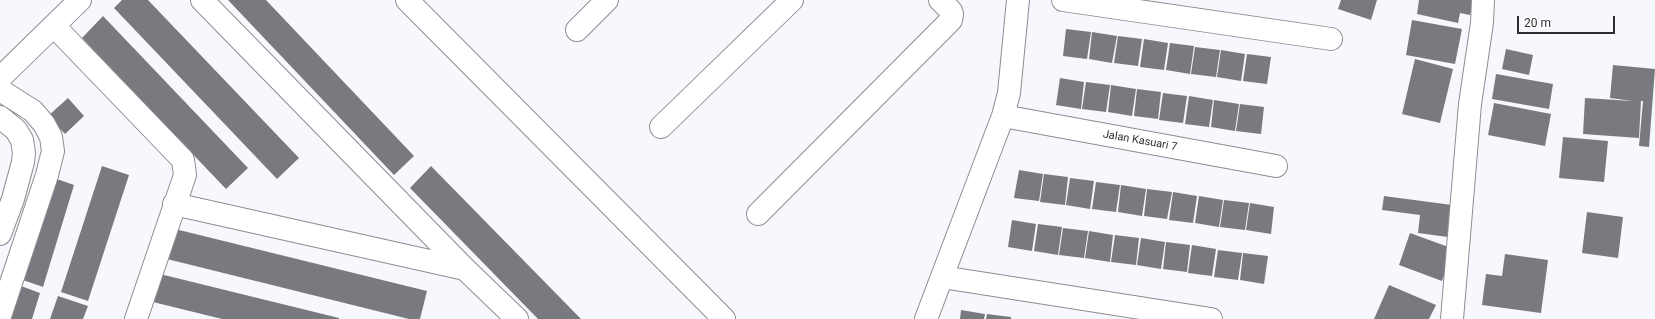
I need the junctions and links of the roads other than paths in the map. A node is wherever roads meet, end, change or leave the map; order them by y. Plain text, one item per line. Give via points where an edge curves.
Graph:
1 (80, 0) edge
2 (202, 0) edge
3 (407, 0) edge
4 (607, 0) edge
5 (792, 0) edge
6 (940, 0) edge
7 (1018, 0) edge
8 (1063, 0) edge
9 (1483, 0) edge
10 (54, 26) junction
11 (577, 30) dead end
12 (1331, 39) dead end
13 (0, 78) edge
14 (0, 90) edge
15 (1004, 116) junction
16 (0, 117) edge
17 (660, 127) dead end
18 (1276, 166) dead end
19 (174, 204) junction
20 (758, 214) dead end
21 (0, 234) edge
22 (465, 269) junction
23 (942, 277) junction
24 (0, 316) edge
25 (138, 318) edge
26 (517, 319) edge
27 (724, 319) edge
28 (926, 319) edge
29 (1211, 319) edge
30 (1452, 319) edge

1 - 10 street
2 - 22 street
3 - 27 street
4 - 11 street
5 - 17 street
6 - 20 street via 951,11 951,20
7 - 15 street
8 - 12 street
9 - 30 street via 1470,104
10 - 13 street
10 - 19 street via 183,160 185,175
14 - 24 street via 33,111 51,137 53,151
15 - 18 street, Jalan Kasuari 7
15 - 23 street
16 - 21 street via 16,130 22,140 24,153 13,199
19 - 22 street
19 - 25 street
22 - 26 street
23 - 28 street
23 - 29 street

